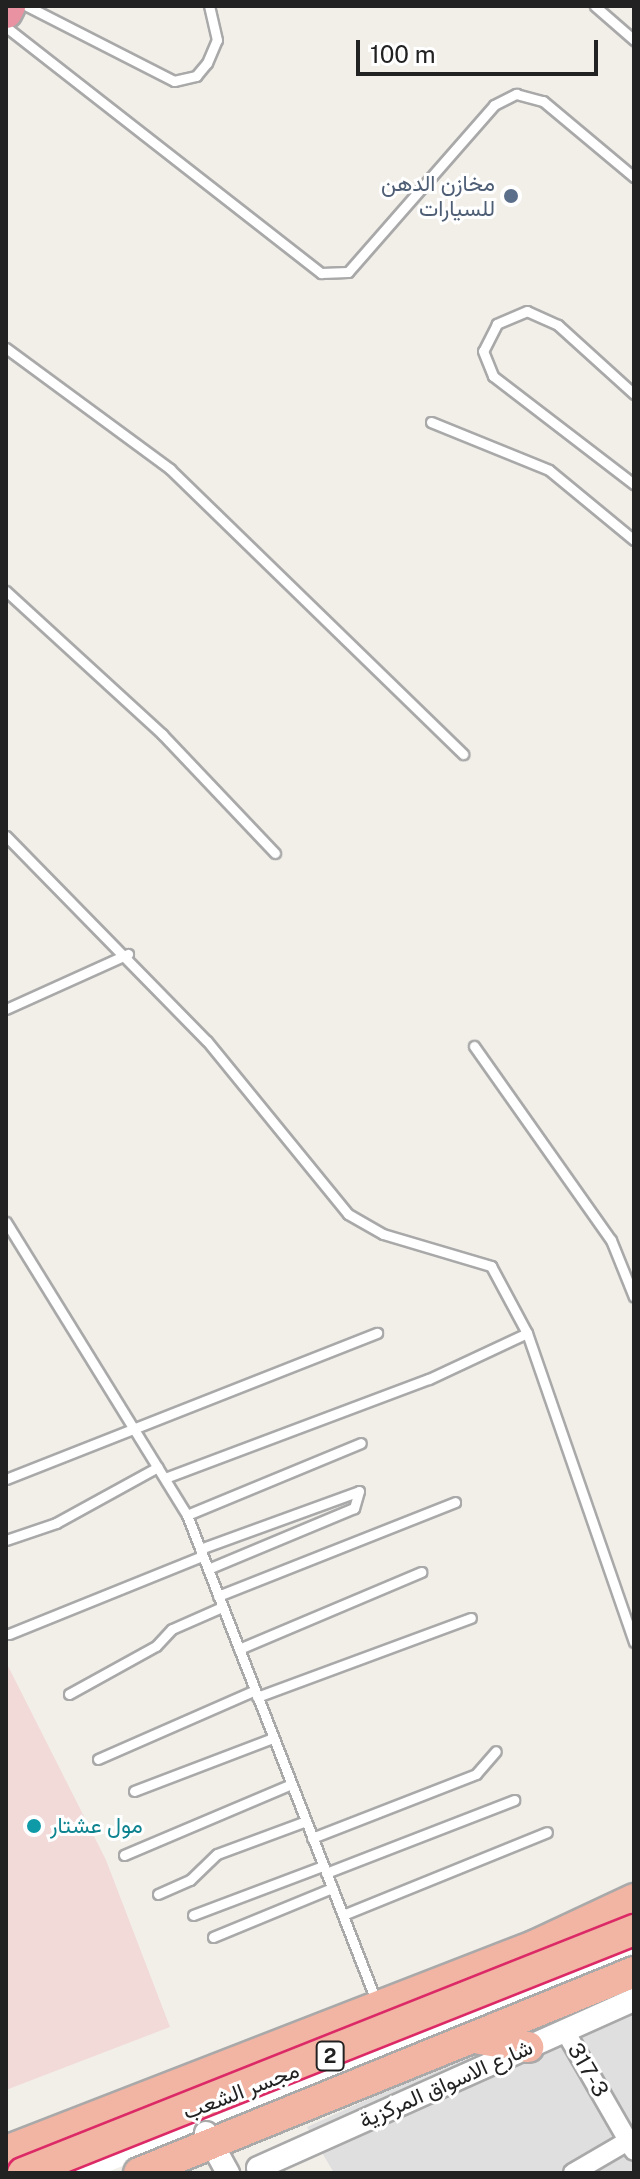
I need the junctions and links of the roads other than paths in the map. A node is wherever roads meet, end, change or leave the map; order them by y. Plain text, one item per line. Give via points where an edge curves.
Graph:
1 (9, 6) edge
2 (27, 6) edge
3 (209, 6) edge
4 (595, 6) edge
5 (6, 12) edge
6 (6, 27) edge
7 (634, 40) edge
8 (634, 177) edge
9 (6, 348) edge
10 (634, 394) edge
11 (431, 422) dead end
12 (634, 484) edge
13 (634, 540) edge
14 (6, 591) edge
15 (463, 754) dead end
16 (6, 836) edge
17 (275, 853) dead end
18 (128, 954) junction
19 (6, 1009) edge
20 (474, 1046) dead end
21 (6, 1222) edge
22 (634, 1297) edge
23 (377, 1333) dead end
24 (527, 1333) junction
25 (133, 1426) junction
26 (361, 1443) dead end
27 (158, 1467) junction
28 (165, 1478) junction
29 (6, 1479) edge
30 (455, 1502) dead end
31 (187, 1515) junction
32 (6, 1540) edge
33 (201, 1553) junction
34 (208, 1569) junction
35 (421, 1572) dead end
36 (218, 1596) junction
37 (222, 1607) junction
38 (471, 1618) dead end
39 (9, 1634) dead end
40 (634, 1642) edge
41 (239, 1649) junction
42 (256, 1693) junction
43 (69, 1694) dead end
44 (273, 1738) junction
45 (496, 1751) dead end
46 (98, 1759) dead end
47 (291, 1784) junction
48 (134, 1791) dead end
49 (514, 1800) dead end
50 (306, 1821) junction
51 (547, 1832) dead end
52 (312, 1838) junction
53 (124, 1855) dead end
54 (325, 1869) junction
55 (332, 1888) junction
56 (158, 1894) dead end
57 (634, 1899) edge
58 (193, 1915) dead end
59 (343, 1915) junction
60 (634, 1930) edge
61 (213, 1937) dead end
62 (634, 1949) edge
63 (634, 1972) edge
64 (634, 2000) edge
65 (378, 2006) junction
66 (565, 2031) junction
67 (480, 2039) junction
68 (528, 2047) junction
69 (222, 2132) junction
70 (631, 2146) edge
71 (6, 2151) edge
72 (259, 2171) edge
73 (23, 2173) edge
74 (73, 2173) edge
75 (139, 2173) edge
76 (228, 2173) edge
77 (573, 2173) edge

1 - 5 highway
2 - 3 lane via 174,81 196,76 207,63 217,40
4 - 7 lane
6 - 8 lane via 321,273 348,272 494,105 516,94 543,101
9 - 15 lane via 170,469
10 - 12 lane via 558,325 527,311 497,324 483,351 493,376
11 - 13 lane via 549,470
14 - 17 lane via 162,734
16 - 18 lane
18 - 19 lane
18 - 24 lane via 348,1214 383,1234 477,1256 491,1266
20 - 22 lane via 611,1240
21 - 25 lane
23 - 25 lane
24 - 28 lane via 429,1379
24 - 40 lane
25 - 27 lane
25 - 29 lane
26 - 31 lane
27 - 28 lane
27 - 32 lane via 56,1523
28 - 31 lane
30 - 36 lane
31 - 33 lane
33 - 34 lane
33 - 34 lane via 359,1491 354,1508
33 - 39 lane
34 - 36 lane
35 - 41 lane
36 - 37 lane
37 - 41 lane
37 - 43 lane via 172,1629 156,1646
38 - 42 lane
41 - 42 lane
42 - 44 lane
42 - 46 lane
44 - 47 lane
44 - 48 lane
45 - 52 lane via 476,1774
47 - 50 lane
47 - 53 lane
49 - 54 lane
50 - 52 lane
50 - 56 lane via 217,1854 190,1880
51 - 59 lane
52 - 54 lane
54 - 55 lane
54 - 58 lane
55 - 59 lane
55 - 61 lane
57 - 65 highway
59 - 65 lane
60 - 73 highway, مجسر الشعب / 2, bridge
62 - 74 highway, مجسر الشعب / 2
63 - 67 highway
64 - 66 street, شارع الاسواق المركزية
65 - 71 highway via 199,2084
66 - 68 street, شارع الاسواق المركزية
66 - 70 street, 317-3
67 - 68 highway
67 - 69 highway
68 - 72 street, شارع الاسواق المركزية
69 - 72 street
69 - 75 highway
69 - 76 street
70 - 77 street

